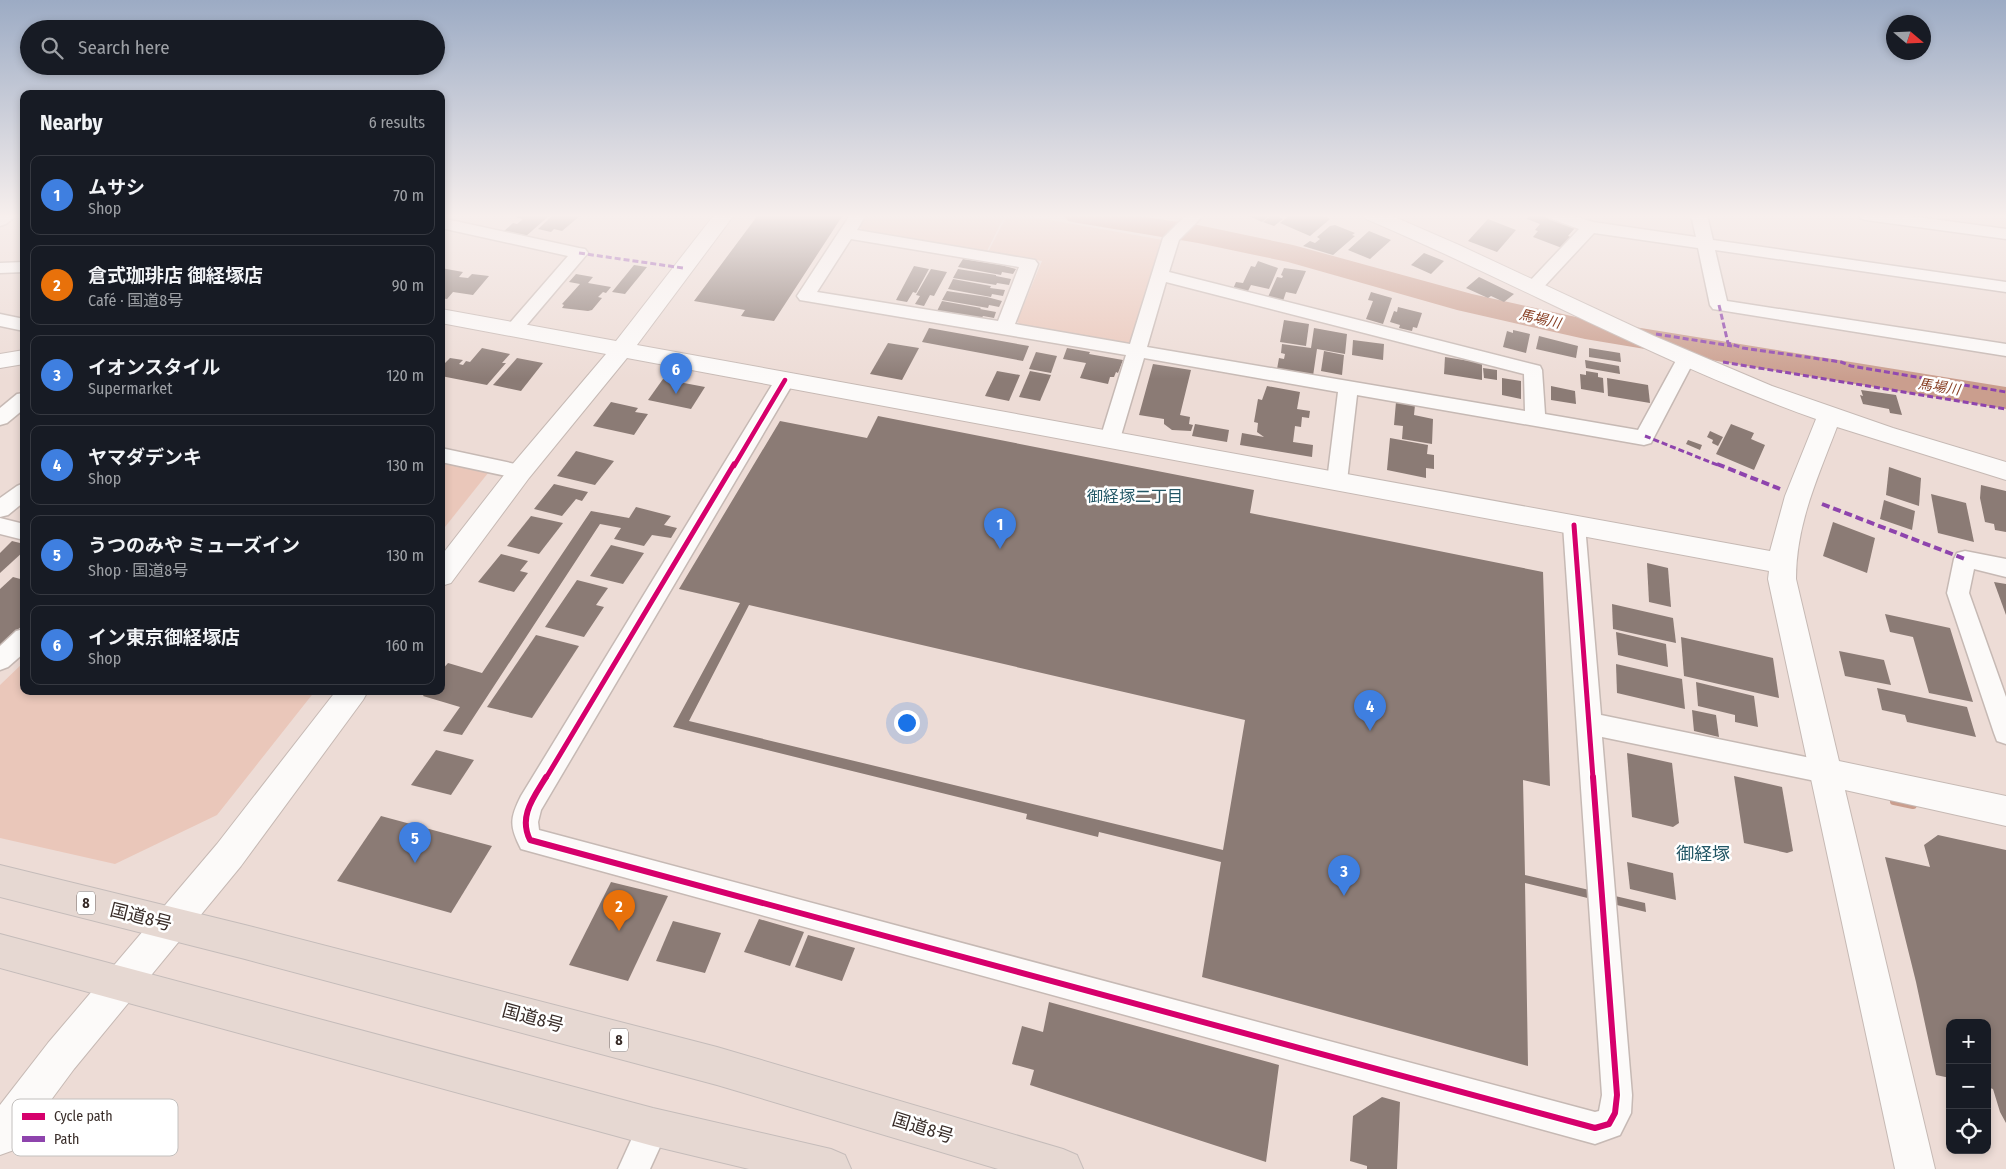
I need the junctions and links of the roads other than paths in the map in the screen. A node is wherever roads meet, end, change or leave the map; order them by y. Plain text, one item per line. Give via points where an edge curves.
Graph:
1 (565, 270) edge
2 (682, 270) edge
3 (823, 270) edge
4 (1028, 270) edge
5 (1163, 270) edge
6 (1497, 270) edge
7 (1550, 270) edge
8 (1711, 270) edge
9 (1887, 270) edge
10 (1160, 275) junction
11 (1534, 287) junction
12 (2006, 287) edge
13 (445, 317) edge
14 (0, 320) edge
15 (20, 324) edge
16 (1004, 328) junction
17 (514, 329) junction
18 (622, 349) junction
19 (2006, 350) edge
20 (1137, 351) junction
21 (1676, 354) junction
22 (20, 358) edge
23 (0, 361) edge
24 (785, 380) junction
25 (1348, 387) junction
26 (20, 402) edge
27 (1829, 416) junction
28 (0, 418) edge
29 (1536, 419) junction
30 (1110, 439) junction
31 (445, 456) edge
32 (2006, 471) edge
33 (520, 472) junction
34 (1337, 481) junction
35 (20, 494) edge
36 (0, 509) edge
37 (1574, 525) junction
38 (0, 526) edge
39 (20, 531) edge
40 (1781, 563) junction
41 (2006, 568) edge
42 (445, 571) edge
43 (20, 642) edge
44 (0, 660) edge
45 (351, 695) edge
46 (1588, 723) junction
47 (2006, 733) edge
48 (1824, 772) junction
49 (2006, 811) edge
50 (0, 881) edge
51 (171, 925) junction
52 (0, 951) edge
53 (120, 984) junction
54 (28, 1099) edge
55 (12, 1120) edge
56 (653, 1127) junction
57 (0, 1136) edge
58 (634, 1169) edge
59 (831, 1169) edge
60 (1063, 1169) edge
61 (1915, 1169) edge

1 - 17 street
2 - 18 street
3 - 16 street via 806,296
4 - 16 street
5 - 10 street
6 - 11 street
7 - 11 street
8 - 19 street via 1720,305
9 - 12 street
10 - 20 street
10 - 29 street via 1533,370
11 - 21 street
13 - 17 street
14 - 15 street
16 - 20 street
17 - 18 street
18 - 24 street
18 - 33 street
20 - 25 street
20 - 30 street
21 - 27 street
21 - 29 street via 1644,438
22 - 23 street
24 - 30 street
24 - 46 street via 530,804 524,817 524,830 530,840 1595,1128 1609,1124 1615,1114 1617,1095
25 - 29 street
25 - 34 street
26 - 28 street
27 - 32 street
27 - 40 street via 1791,520
30 - 34 street
31 - 33 street
33 - 42 street
34 - 37 street
35 - 36 street
37 - 40 street
37 - 46 street
38 - 39 street
40 - 48 street
41 - 47 street via 1965,558 1958,593
43 - 44 street
45 - 51 street via 229,855
46 - 48 street
48 - 49 street
48 - 61 street
50 - 51 highway, 国道8号 / 8
51 - 53 street
51 - 60 highway, 国道8号 / 8 via 717,1066
52 - 53 highway
53 - 54 street
53 - 56 highway
55 - 57 street
56 - 58 street
56 - 59 highway

